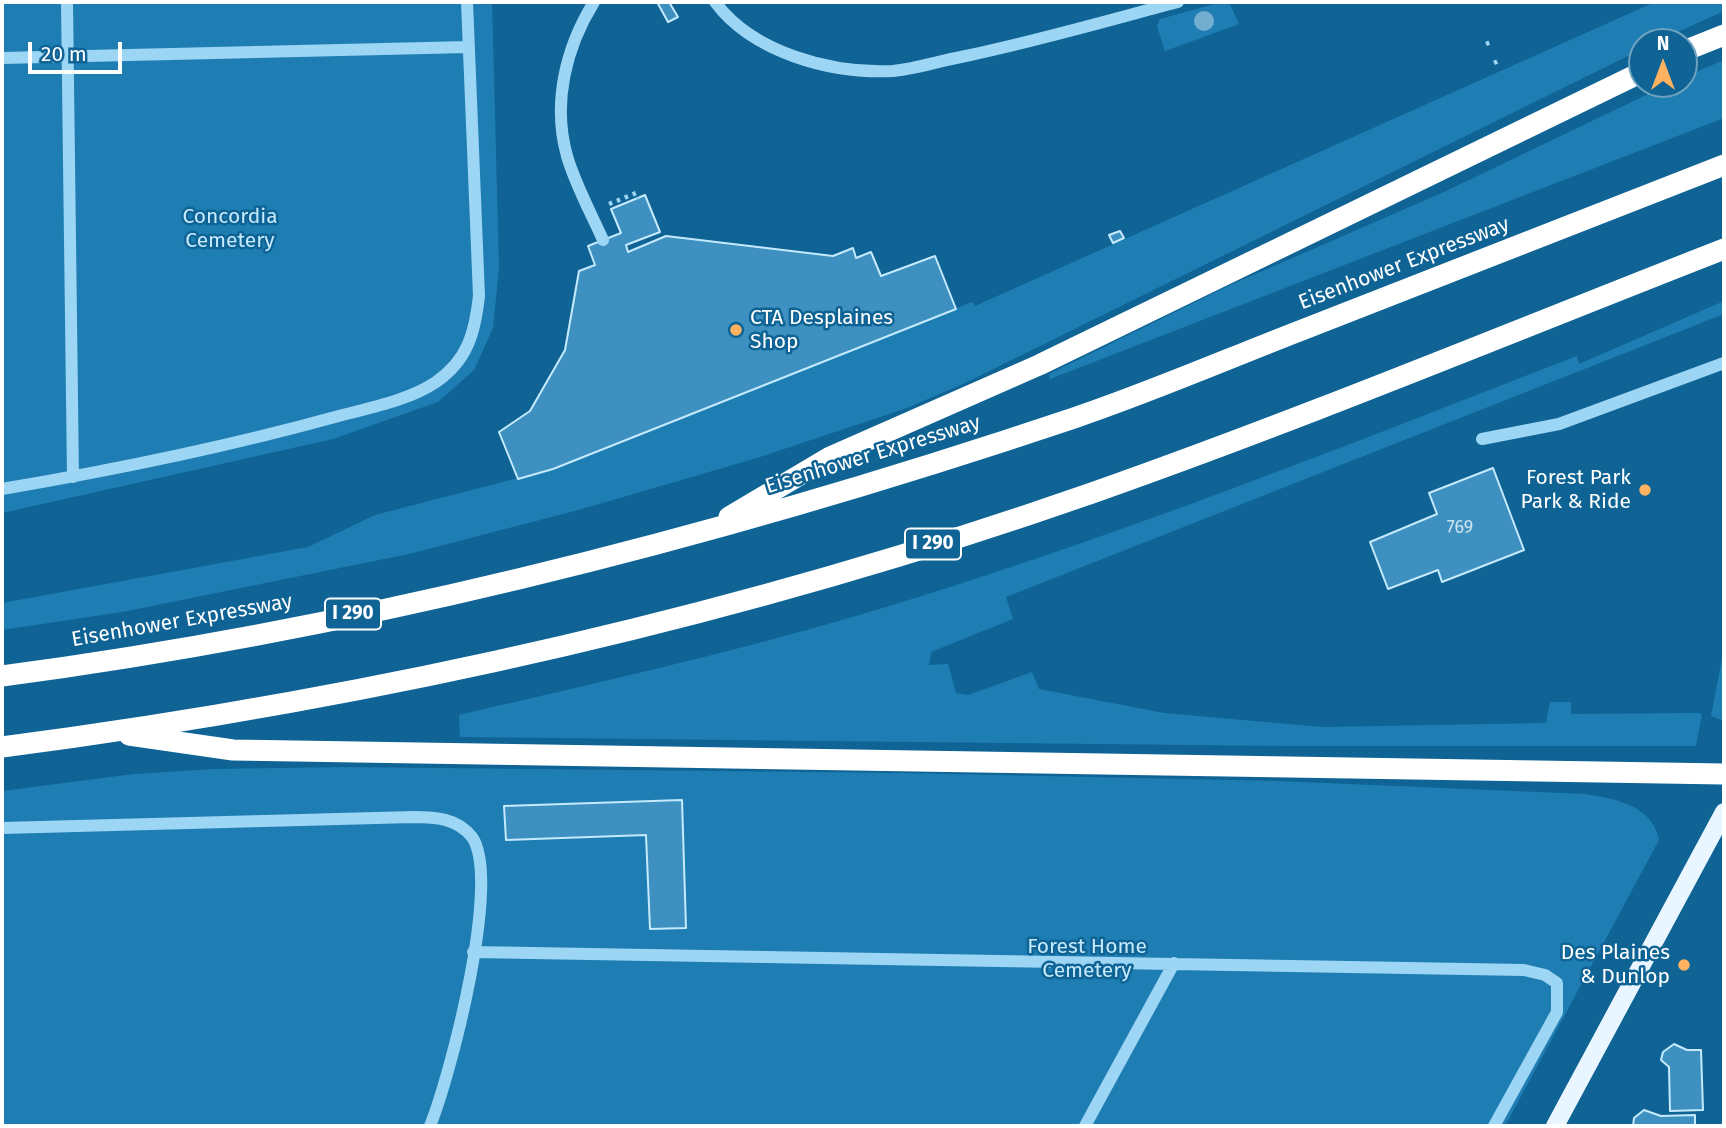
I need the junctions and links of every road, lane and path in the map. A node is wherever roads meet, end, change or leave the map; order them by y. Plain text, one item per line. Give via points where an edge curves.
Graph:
1 (67, 2) edge
2 (467, 2) edge
3 (594, 2) edge
4 (715, 2) edge
5 (1178, 2) edge
6 (1724, 35) edge
7 (1698, 45) edge
8 (468, 47) junction
9 (68, 56) junction
10 (2, 58) edge
11 (1628, 79) edge
12 (1724, 165) edge
13 (638, 199) dead end
14 (608, 204) dead end
15 (603, 240) dead end
16 (1724, 249) edge
17 (1724, 363) edge
18 (1482, 439) dead end
19 (74, 477) junction
20 (2, 489) edge
21 (701, 533) junction
22 (2, 676) edge
23 (110, 733) junction
24 (2, 747) edge
25 (1724, 774) edge
26 (1724, 812) edge
27 (2, 828) edge
28 (473, 952) junction
29 (1174, 964) junction
30 (430, 1126) edge
31 (1086, 1126) edge
32 (1494, 1126) edge
33 (1555, 1126) edge

1 - 9 lane
2 - 8 lane
3 - 15 lane via 578,26 562,79 561,111 567,156
4 - 5 lane via 757,38 803,60 893,71
6 - 7 highway
8 - 9 lane
8 - 19 lane via 479,296 474,335 462,359 435,383 396,400 270,435
9 - 10 lane
9 - 19 lane
11 - 21 highway via 1038,365 830,457
12 - 21 highway, Eisenhower Expressway / I 290 via 1080,416
13 - 14 path via 636,193
16 - 23 highway, I 290 via 1230,443 849,570 571,643 357,689
17 - 18 lane via 1559,424
19 - 20 lane
21 - 22 highway, Eisenhower Expressway / I 290 via 401,605
23 - 24 highway, I 290
23 - 25 highway via 233,750
26 - 33 main road
27 - 28 lane via 442,818 459,825 473,839 480,862 482,888
28 - 29 lane
28 - 30 lane via 452,1063
29 - 31 lane
29 - 32 lane via 1524,970 1545,975 1557,984 1557,1012

